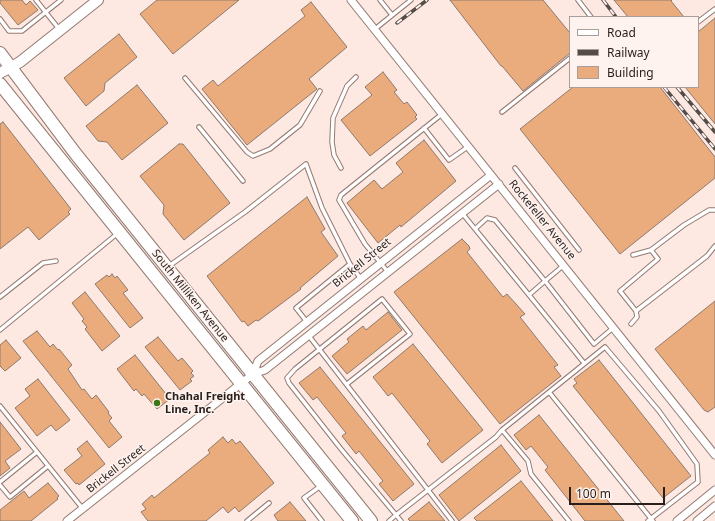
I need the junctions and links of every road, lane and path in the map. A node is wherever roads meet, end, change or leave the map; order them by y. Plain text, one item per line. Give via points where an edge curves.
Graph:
1 (36, 0) edge
2 (61, 0) edge
3 (351, 0) edge
4 (380, 0) edge
5 (411, 0) edge
6 (578, 0) edge
7 (93, 1) edge
8 (715, 9) edge
9 (46, 12) junction
10 (392, 15) junction
11 (590, 16) edge
12 (0, 20) edge
13 (699, 21) edge
14 (375, 29) junction
15 (60, 30) junction
16 (0, 53) edge
17 (569, 59) edge
18 (6, 71) edge
19 (356, 77) dead end
20 (185, 78) dead end
21 (1, 86) edge
22 (320, 91) dead end
23 (502, 112) dead end
24 (442, 114) junction
25 (199, 127) dead end
26 (424, 128) junction
27 (469, 146) junction
28 (341, 168) dead end
29 (515, 168) dead end
30 (491, 175) junction
31 (243, 181) dead end
32 (499, 184) junction
33 (715, 210) edge
34 (462, 213) junction
35 (474, 229) junction
36 (120, 231) junction
37 (715, 246) edge
38 (579, 250) dead end
39 (651, 250) junction
40 (633, 255) dead end
41 (56, 261) dead end
42 (380, 263) junction
43 (350, 264) junction
44 (564, 266) junction
45 (167, 268) junction
46 (388, 272) junction
47 (361, 279) junction
48 (545, 281) junction
49 (529, 295) junction
50 (0, 297) edge
51 (636, 311) junction
52 (307, 322) junction
53 (631, 324) dead end
54 (613, 328) junction
55 (0, 330) edge
56 (309, 336) junction
57 (594, 344) junction
58 (319, 350) junction
59 (599, 351) junction
60 (584, 363) junction
61 (253, 374) junction
62 (242, 382) junction
63 (347, 384) junction
64 (549, 392) junction
65 (0, 406) edge
66 (502, 430) junction
67 (37, 452) junction
68 (715, 455) edge
69 (48, 466) junction
70 (0, 482) edge
71 (323, 484) junction
72 (0, 485) edge
73 (428, 489) junction
74 (715, 490) edge
75 (269, 503) dead end
76 (715, 506) edge
77 (83, 509) junction
78 (396, 515) junction
79 (651, 520) edge
80 (67, 521) edge
81 (247, 521) edge
82 (322, 521) edge
83 (352, 521) edge
84 (371, 521) edge
85 (389, 521) edge
86 (401, 521) edge
87 (452, 521) edge
88 (569, 521) edge
89 (677, 521) edge
90 (697, 521) edge

1 - 9 lane
2 - 9 lane
3 - 14 street, Rockefeller Avenue
4 - 10 lane
5 - 10 lane
6 - 11 lane
7 - 15 main road
8 - 13 lane
9 - 12 lane via 22,31 9,31
9 - 15 lane
10 - 14 lane
14 - 24 street, Rockefeller Avenue
15 - 18 main road
16 - 18 main road, South Milliken Avenue
17 - 23 lane
18 - 21 main road
18 - 45 main road, South Milliken Avenue
19 - 28 lane via 347,86 333,118 332,142 334,154
20 - 22 lane via 252,156 270,149 300,125
21 - 36 main road, South Milliken Avenue
24 - 26 lane
24 - 27 street, Rockefeller Avenue
25 - 31 lane
26 - 27 lane via 449,160
26 - 42 lane via 341,194 339,200 365,244
27 - 30 street, Rockefeller Avenue
29 - 38 lane
30 - 32 street, Rockefeller Avenue
30 - 42 street, Brickell Street
32 - 34 street, Brickell Street
32 - 44 street, Rockefeller Avenue
33 - 39 lane via 709,210 684,225
34 - 35 lane
34 - 46 street, Brickell Street
35 - 48 lane via 487,218 495,220
35 - 49 lane
36 - 55 lane
36 - 62 main road, South Milliken Avenue
37 - 51 lane via 706,256
39 - 40 lane
39 - 51 lane via 658,259 620,291
41 - 50 lane via 43,263
42 - 46 lane
42 - 47 street, Brickell Street
43 - 45 lane via 322,208 306,164
43 - 47 lane
43 - 52 lane via 296,308
44 - 48 lane
44 - 54 street, Rockefeller Avenue
45 - 61 main road, South Milliken Avenue
46 - 56 street, Brickell Street
47 - 52 street, Brickell Street
48 - 49 lane
48 - 57 lane
49 - 60 lane
51 - 53 lane via 637,317
52 - 61 street, Brickell Street via 258,360
54 - 57 lane
54 - 68 street, Rockefeller Avenue
56 - 58 lane
56 - 61 street, Brickell Street via 265,370
57 - 59 lane
58 - 63 lane
58 - 63 lane via 382,299 410,334
58 - 78 lane via 295,369 287,378 289,383
59 - 60 lane
59 - 79 lane via 605,347 659,411 697,464 698,482
60 - 64 lane
61 - 62 street, Brickell Street
61 - 84 main road, South Milliken Avenue
62 - 71 main road, South Milliken Avenue
62 - 77 street, Brickell Street
63 - 73 lane
64 - 66 lane
64 - 79 lane
65 - 67 lane
66 - 73 lane
66 - 88 lane via 528,461 531,474
67 - 69 lane
67 - 70 lane
69 - 72 lane via 10,497
69 - 77 lane
71 - 82 lane via 304,498
71 - 83 main road, South Milliken Avenue
73 - 78 lane
73 - 87 lane
74 - 89 street
75 - 81 lane
76 - 90 street
77 - 80 street, Brickell Street
78 - 85 lane
78 - 86 lane

